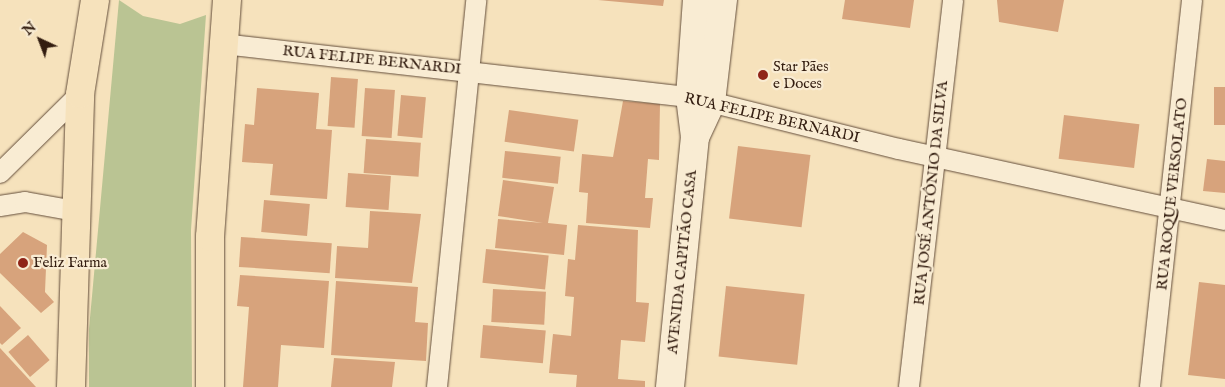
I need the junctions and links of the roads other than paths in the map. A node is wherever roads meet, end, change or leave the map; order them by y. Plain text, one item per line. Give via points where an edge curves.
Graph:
1 (95, 0) edge
2 (226, 0) edge
3 (476, 0) edge
4 (697, 0) edge
5 (723, 0) edge
6 (953, 0) edge
7 (1192, 0) edge
8 (223, 44) junction
9 (469, 70) junction
10 (80, 94) junction
11 (701, 99) junction
12 (936, 154) junction
13 (0, 173) edge
14 (0, 206) edge
15 (1170, 208) junction
16 (75, 211) junction
17 (1225, 220) edge
18 (71, 387) edge
19 (210, 387) edge
20 (437, 387) edge
21 (670, 387) edge
22 (910, 387) edge
23 (1150, 387) edge

1 - 10 main road
2 - 8 main road
3 - 9 street
4 - 11 main road, AVENIDA CAPITÃO CASA
5 - 11 main road, AVENIDA CAPITÃO CASA
6 - 12 street, RUA JOSÉ ANTÔNIO DA SILVA
7 - 15 street, RUA ROQUE VERSOLATO
8 - 9 street, RUA FELIPE BERNARDI
8 - 19 main road via 210,237
9 - 11 street, RUA FELIPE BERNARDI
9 - 20 street
10 - 13 street
10 - 16 main road
11 - 12 street, RUA FELIPE BERNARDI
11 - 21 main road, AVENIDA CAPITÃO CASA
12 - 15 street, RUA FELIPE BERNARDI
12 - 22 street, RUA JOSÉ ANTÔNIO DA SILVA
14 - 16 street via 25,202
15 - 17 street, RUA FELIPE BERNARDI
15 - 23 street, RUA ROQUE VERSOLATO
16 - 18 main road

